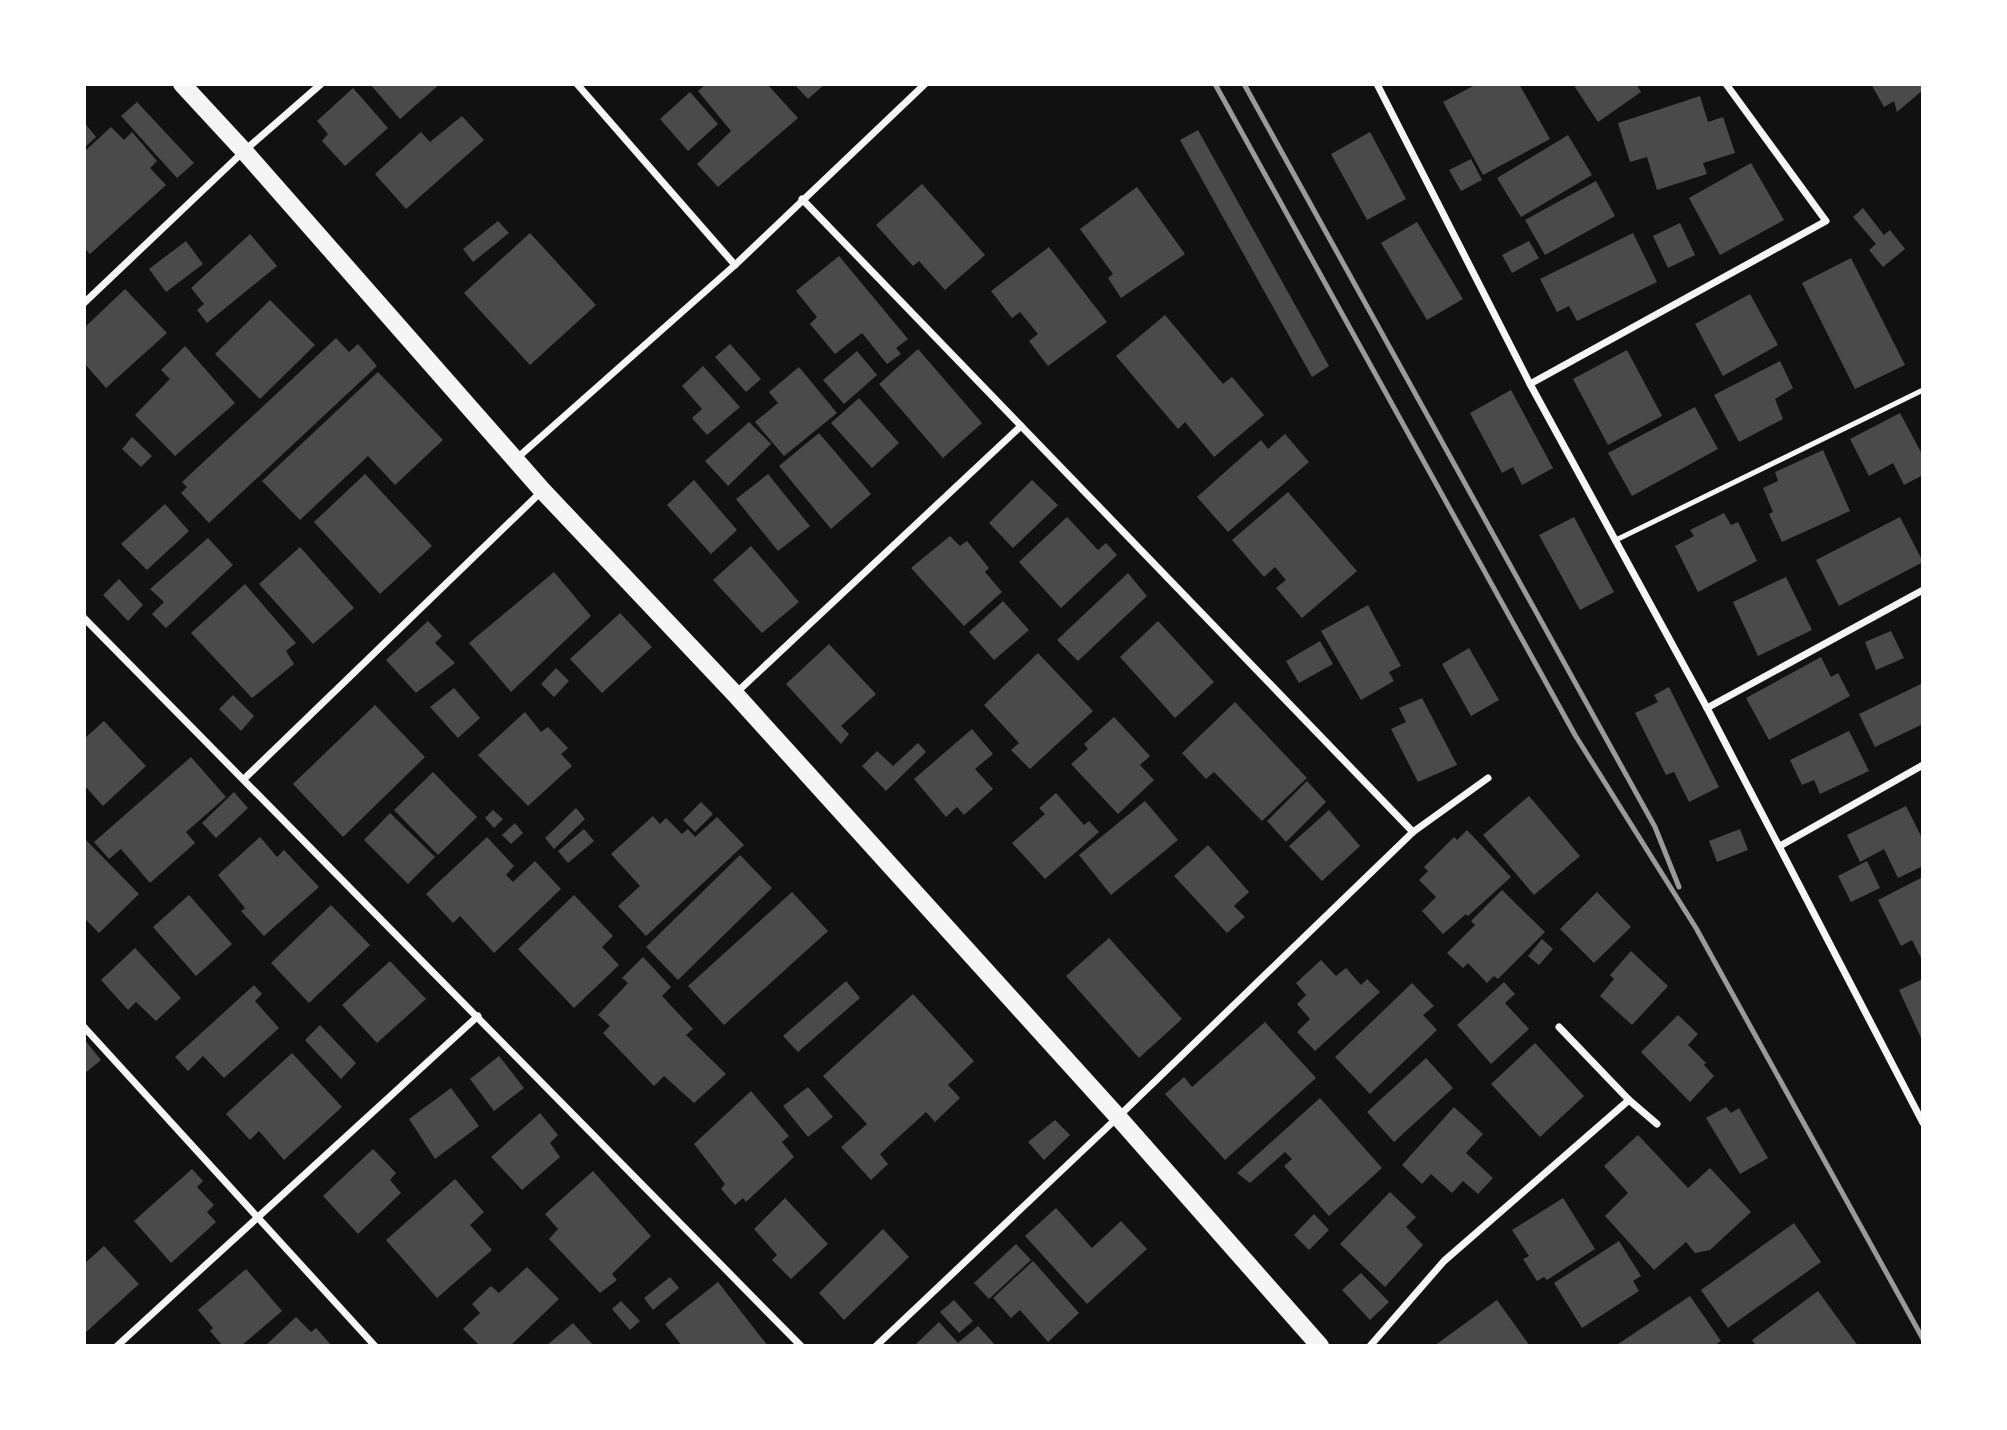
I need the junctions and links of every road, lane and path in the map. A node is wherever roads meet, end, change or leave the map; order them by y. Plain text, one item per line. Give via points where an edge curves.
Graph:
1 (182, 84) edge
2 (321, 84) edge
3 (577, 84) edge
4 (925, 84) edge
5 (1377, 84) edge
6 (1726, 84) edge
7 (244, 151) junction
8 (802, 199) junction
9 (736, 265) junction
10 (84, 303) edge
11 (1530, 384) junction
12 (1923, 390) edge
13 (1021, 426) junction
14 (515, 460) junction
15 (542, 490) junction
16 (1616, 540) junction
17 (1923, 590) edge
18 (84, 618) edge
19 (735, 694) junction
20 (1707, 708) junction
21 (1923, 765) edge
22 (1488, 778) dead end
23 (244, 779) junction
24 (1413, 832) junction
25 (1780, 846) junction
26 (478, 1016) junction
27 (84, 1027) edge
28 (1559, 1027) dead end
29 (1629, 1100) junction
30 (1118, 1117) junction
31 (1923, 1123) edge
32 (1657, 1124) dead end
33 (258, 1217) junction
34 (117, 1346) edge
35 (375, 1346) edge
36 (801, 1346) edge
37 (876, 1346) edge
38 (1320, 1346) edge
39 (1370, 1346) edge

1 - 7 main road
2 - 7 street
3 - 9 street
4 - 8 street
5 - 11 street
6 - 11 street via 1826,221
7 - 10 street
7 - 14 main road
8 - 9 street
8 - 13 street
9 - 14 street
11 - 16 street
12 - 16 lane
13 - 19 street
13 - 24 street
14 - 15 main road
15 - 19 main road
15 - 23 street
16 - 20 street
17 - 20 street
18 - 23 street
19 - 30 main road
20 - 25 street
21 - 25 street
22 - 24 street
23 - 26 street
24 - 30 street
25 - 31 street
26 - 33 street
26 - 36 street
27 - 33 street
28 - 29 street
29 - 32 street
29 - 39 street via 1444,1261
30 - 37 street
30 - 38 main road
33 - 34 street
33 - 35 street

